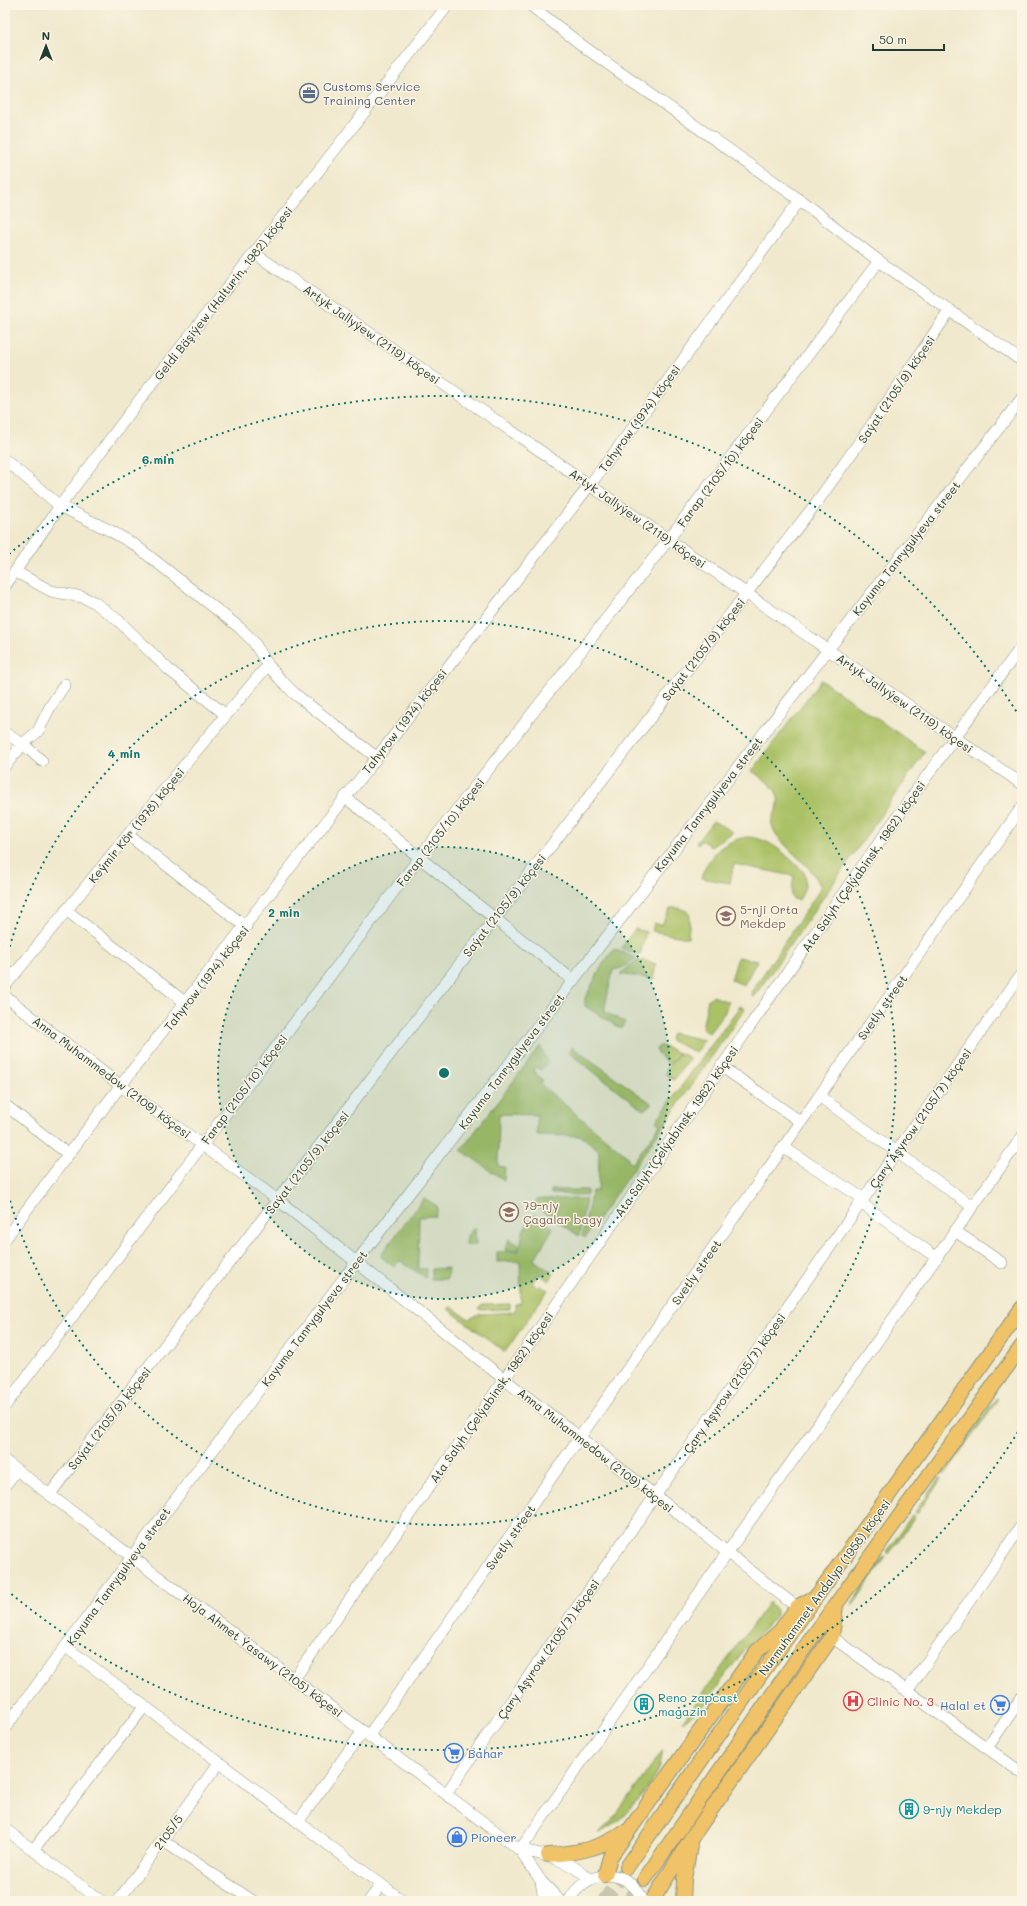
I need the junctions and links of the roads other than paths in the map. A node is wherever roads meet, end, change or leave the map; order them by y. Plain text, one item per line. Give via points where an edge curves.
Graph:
1 (448, 5) edge
2 (530, 5) edge
3 (800, 200) junction
4 (254, 253) junction
5 (879, 261) junction
6 (950, 310) junction
7 (1022, 361) edge
8 (1022, 398) edge
9 (5, 460) edge
10 (590, 485) junction
11 (60, 506) junction
12 (668, 540) junction
13 (16, 572) junction
14 (5, 586) edge
15 (746, 594) junction
16 (1022, 646) edge
17 (828, 649) junction
18 (268, 665) junction
19 (65, 684) dead end
20 (226, 715) junction
21 (5, 733) edge
22 (954, 737) junction
23 (23, 744) junction
24 (376, 757) junction
25 (42, 761) dead end
26 (5, 766) edge
27 (1022, 784) edge
28 (345, 797) junction
29 (1022, 807) edge
30 (128, 835) junction
31 (419, 858) junction
32 (66, 910) junction
33 (494, 918) junction
34 (246, 927) junction
35 (1022, 973) edge
36 (573, 980) junction
37 (5, 986) edge
38 (5, 996) edge
39 (186, 1003) junction
40 (721, 1066) junction
41 (121, 1086) junction
42 (819, 1096) junction
43 (5, 1104) edge
44 (801, 1122) junction
45 (1022, 1137) edge
46 (203, 1144) junction
47 (784, 1148) junction
48 (897, 1151) junction
49 (68, 1154) junction
50 (278, 1200) junction
51 (862, 1201) junction
52 (972, 1207) junction
53 (955, 1231) junction
54 (5, 1239) edge
55 (937, 1258) junction
56 (357, 1261) junction
57 (1002, 1263) dead end
58 (1022, 1308) edge
59 (1022, 1346) edge
60 (504, 1379) junction
61 (5, 1406) edge
62 (580, 1437) junction
63 (5, 1461) edge
64 (17, 1470) junction
65 (5, 1485) edge
66 (50, 1494) junction
67 (656, 1496) junction
68 (1022, 1526) edge
69 (727, 1553) junction
70 (132, 1557) junction
71 (836, 1603) junction
72 (801, 1610) junction
73 (832, 1637) junction
74 (66, 1647) junction
75 (803, 1650) junction
76 (804, 1678) junction
77 (294, 1679) junction
78 (778, 1686) junction
79 (907, 1691) junction
80 (1022, 1697) edge
81 (144, 1707) junction
82 (5, 1728) edge
83 (366, 1733) junction
84 (987, 1748) junction
85 (219, 1763) junction
86 (1022, 1773) edge
87 (446, 1794) junction
88 (298, 1822) junction
89 (633, 1826) junction
90 (5, 1829) edge
91 (692, 1837) junction
92 (162, 1840) junction
93 (33, 1850) junction
94 (520, 1850) junction
95 (548, 1855) junction
96 (627, 1867) tunnel mouth
97 (605, 1875) junction
98 (590, 1879) junction
99 (645, 1879) tunnel mouth
100 (540, 1881) junction
101 (381, 1885) junction
102 (101, 1901) edge
103 (118, 1901) edge
104 (253, 1901) edge
105 (369, 1901) edge
106 (403, 1901) edge
107 (544, 1901) edge
108 (560, 1901) edge
109 (569, 1901) edge
110 (643, 1901) edge
111 (652, 1901) edge
112 (682, 1901) edge

1 - 4 street, Geldi Bäşiýew (Halturin, 1982) köçesi
2 - 3 street via 587,49
3 - 5 street
3 - 10 street, Tahyrow (1974) köçesi
4 - 10 street, Artyk Jallyýew (2119) köçesi
4 - 11 street, Geldi Bäşiýew (Halturin, 1982) köçesi
5 - 6 street
5 - 12 street, Farap (2105/10) köçesi
6 - 7 street
6 - 15 street, Saýat (2105/9) köçesi via 817,502
8 - 17 street, Kayuma Tanrygulyeva street
9 - 11 street
10 - 12 street, Artyk Jallyýew (2119) köçesi
10 - 24 street, Tahyrow (1974) köçesi
11 - 13 street, Geldi Bäşiýew (Halturin, 1982) köçesi
11 - 18 street via 111,531 156,561 240,628 253,641
12 - 15 street, Artyk Jallyýew (2119) köçesi
12 - 31 street, Farap (2105/10) köçesi
13 - 14 street, Geldi Bäşiýew (Halturin, 1982) köçesi
13 - 20 street via 51,591 94,602 119,621 168,669
15 - 17 street, Artyk Jallyýew (2119) köçesi
15 - 33 street, Saýat (2105/9) köçesi
16 - 22 street, Ata Salyh (Çelýabinsk, 1962) köçesi
17 - 22 street, Artyk Jallyýew (2119) köçesi
17 - 36 street, Kayuma Tanrygulyeva street
18 - 20 street, Keýmir Kör (1978) köçesi
18 - 24 street via 295,694
19 - 23 street via 38,731
20 - 30 street, Keýmir Kör (1978) köçesi
21 - 23 street
22 - 27 street, Artyk Jallyýew (2119) köçesi
22 - 40 street, Ata Salyh (Çelýabinsk, 1962) köçesi
23 - 25 street
23 - 26 street
24 - 28 street, Tahyrow (1974) köçesi
28 - 31 street
28 - 34 street, Tahyrow (1974) köçesi
29 - 42 street, Svetly street
30 - 32 street, Keýmir Kör (1978) köçesi
30 - 34 street
31 - 33 street
31 - 46 street, Farap (2105/10) köçesi
32 - 37 street, Keýmir Kör (1978) köçesi
32 - 39 street
33 - 36 street
33 - 50 street, Saýat (2105/9) köçesi
34 - 39 street, Tahyrow (1974) köçesi
35 - 48 street, Çary Aşyrow (2105/7) köçesi
36 - 56 street, Kayuma Tanrygulyeva street
38 - 41 street, Anna Muhammedow (2109) köçesi
39 - 41 street, Tahyrow (1974) köçesi
40 - 44 street
40 - 60 street, Ata Salyh (Çelýabinsk, 1962) köçesi
41 - 46 street, Anna Muhammedow (2109) köçesi
41 - 49 street, Tahyrow (1974) köçesi
42 - 44 street, Svetly street
42 - 48 street
43 - 49 street
44 - 47 street, Svetly street
45 - 52 street
46 - 50 street, Anna Muhammedow (2109) köçesi
46 - 61 street, Farap (2105/10) köçesi
47 - 51 street
47 - 62 street, Svetly street
48 - 51 street, Çary Aşyrow (2105/7) köçesi
48 - 52 street
49 - 54 street, Tahyrow (1974) köçesi
50 - 56 street, Anna Muhammedow (2109) köçesi
50 - 66 street, Saýat (2105/9) köçesi
51 - 55 street
51 - 67 street, Çary Aşyrow (2105/7) köçesi
52 - 53 street
53 - 55 street
53 - 57 street
55 - 69 street
56 - 60 street, Anna Muhammedow (2109) köçesi
56 - 70 street, Kayuma Tanrygulyeva street
58 - 72 main road, Nurmuhammet Andalyp (1958) köçesi via 818,1595
59 - 71 main road, Nurmuhammet Andalyp (1958) köçesi
60 - 62 street, Anna Muhammedow (2109) köçesi
60 - 77 street, Ata Salyh (Çelýabinsk, 1962) köçesi
62 - 67 street, Anna Muhammedow (2109) köçesi
62 - 83 street, Svetly street
63 - 64 street, Hoja Ahmet Ýasawy (2105) köçesi
64 - 65 street
64 - 66 street, Hoja Ahmet Ýasawy (2105) köçesi
66 - 70 street, Hoja Ahmet Ýasawy (2105) köçesi
67 - 69 street, Anna Muhammedow (2109) köçesi
67 - 87 street, Çary Aşyrow (2105/7) köçesi
68 - 79 street
69 - 72 street, Anna Muhammedow (2109) köçesi
69 - 94 street
70 - 74 street, Kayuma Tanrygulyeva street
70 - 77 street, Hoja Ahmet Ýasawy (2105) köçesi
71 - 73 main road
71 - 75 main road, Nurmuhammet Andalyp (1958) köçesi
72 - 89 main road via 757,1651
72 - 96 main road, Nurmuhammet Andalyp (1958) köçesi
73 - 76 main road
73 - 79 street
74 - 81 street
74 - 82 street, Kayuma Tanrygulyeva street
75 - 76 main road
75 - 78 main road, Nurmuhammet Andalyp (1958) köçesi
76 - 78 main road
76 - 91 main road
77 - 83 street, Hoja Ahmet Ýasawy (2105) köçesi
78 - 99 main road, Nurmuhammet Andalyp (1958) köçesi
79 - 84 street
80 - 84 street
81 - 85 street
81 - 93 street
83 - 87 street, Hoja Ahmet Ýasawy (2105) köçesi
83 - 88 street, Svetly street
84 - 86 street
85 - 88 street
85 - 92 street, 2105/5
87 - 94 street, Hoja Ahmet Ýasawy (2105) köçesi
88 - 101 street
89 - 95 main road via 613,1840 590,1850
89 - 97 main road via 610,1857
90 - 93 street
91 - 111 main road
91 - 112 main road
92 - 103 street, 2105/5
92 - 104 street
93 - 102 street
94 - 95 street, Hoja Ahmet Ýasawy (2105) köçesi
94 - 100 street, Hoja Ahmet Ýasawy (2105) köçesi
95 - 98 street, Hoja Ahmet Ýasawy (2105) köçesi via 573,1866
97 - 98 street
97 - 110 street via 627,1881 639,1892
98 - 109 street via 577,1888
100 - 107 street
100 - 108 street, Hoja Ahmet Ýasawy (2105) köçesi
101 - 105 street
101 - 106 street

